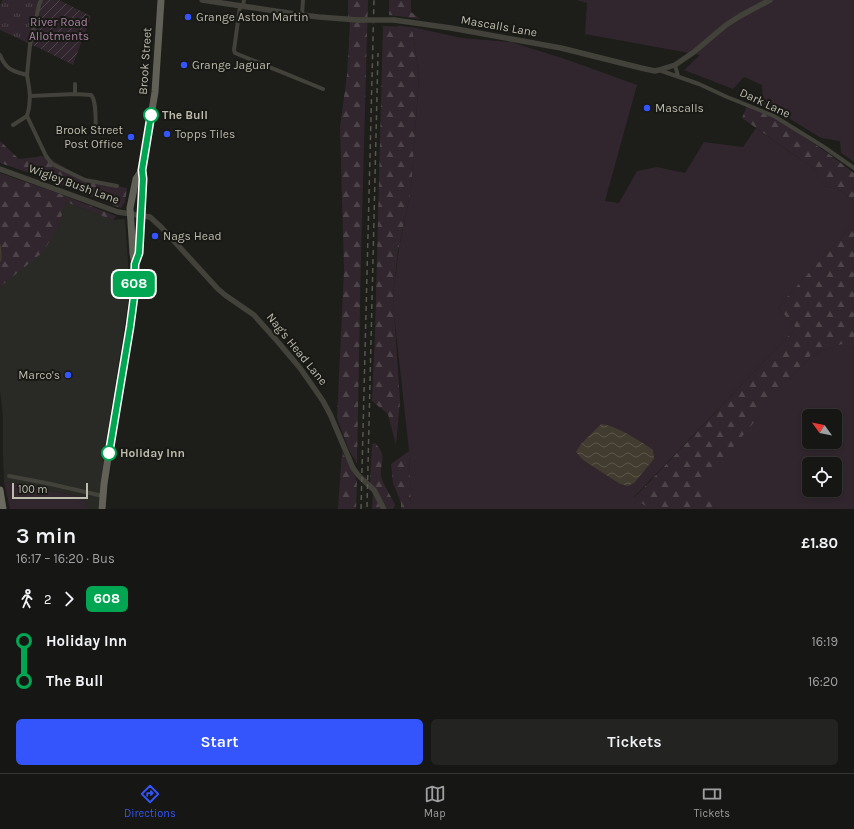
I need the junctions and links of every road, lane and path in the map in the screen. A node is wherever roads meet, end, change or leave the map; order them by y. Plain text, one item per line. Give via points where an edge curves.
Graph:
1 (41, 0) edge
2 (161, 0) edge
3 (202, 0) edge
4 (303, 0) edge
5 (770, 0) edge
6 (242, 4) edge
7 (302, 15) junction
8 (0, 55) edge
9 (675, 65) junction
10 (659, 70) junction
11 (27, 75) junction
12 (678, 76) junction
13 (75, 84) dead end
14 (323, 89) dead end
15 (75, 94) junction
16 (30, 96) junction
17 (27, 116) junction
18 (13, 125) dead end
19 (96, 130) dead end
20 (854, 168) edge
21 (0, 169) edge
22 (142, 170) junction
23 (118, 186) dead end
24 (131, 214) junction
25 (141, 215) junction
26 (135, 264) junction
27 (9, 476) dead end
28 (0, 490) edge
29 (103, 496) junction
30 (3, 509) edge
31 (102, 509) edge
32 (384, 509) edge

1 - 11 street via 30,45
2 - 22 main road, Brook Street via 155,92
3 - 6 street, Mascalls Lane
4 - 7 street
5 - 9 street, Mascalls Lane via 740,16
6 - 7 street, Mascalls Lane
6 - 14 street via 235,53
7 - 10 street, Mascalls Lane, bridge via 394,20 451,28
8 - 11 street via 7,68
9 - 10 street, Mascalls Lane
9 - 12 street
10 - 12 street, Dark Lane
11 - 16 street
12 - 20 street, Dark Lane via 774,116
13 - 15 street
15 - 16 street
15 - 19 street via 91,95 94,98
16 - 17 street
17 - 18 street
17 - 23 street via 52,164 85,180
21 - 24 street, Wigley Bush Lane via 115,211
22 - 24 main road, Brook Street via 136,179
22 - 25 main road, Brook Street
24 - 25 street, Wigley Bush Lane
24 - 26 main road, Brook Street
25 - 26 main road, Brook Street via 139,253
25 - 32 street, Nag's Head Lane via 150,217 218,289 254,315 300,368 323,401 353,468 374,490
26 - 29 main road, Brook Street via 130,327
27 - 29 street
28 - 30 highway
29 - 31 main road, Brook Street

